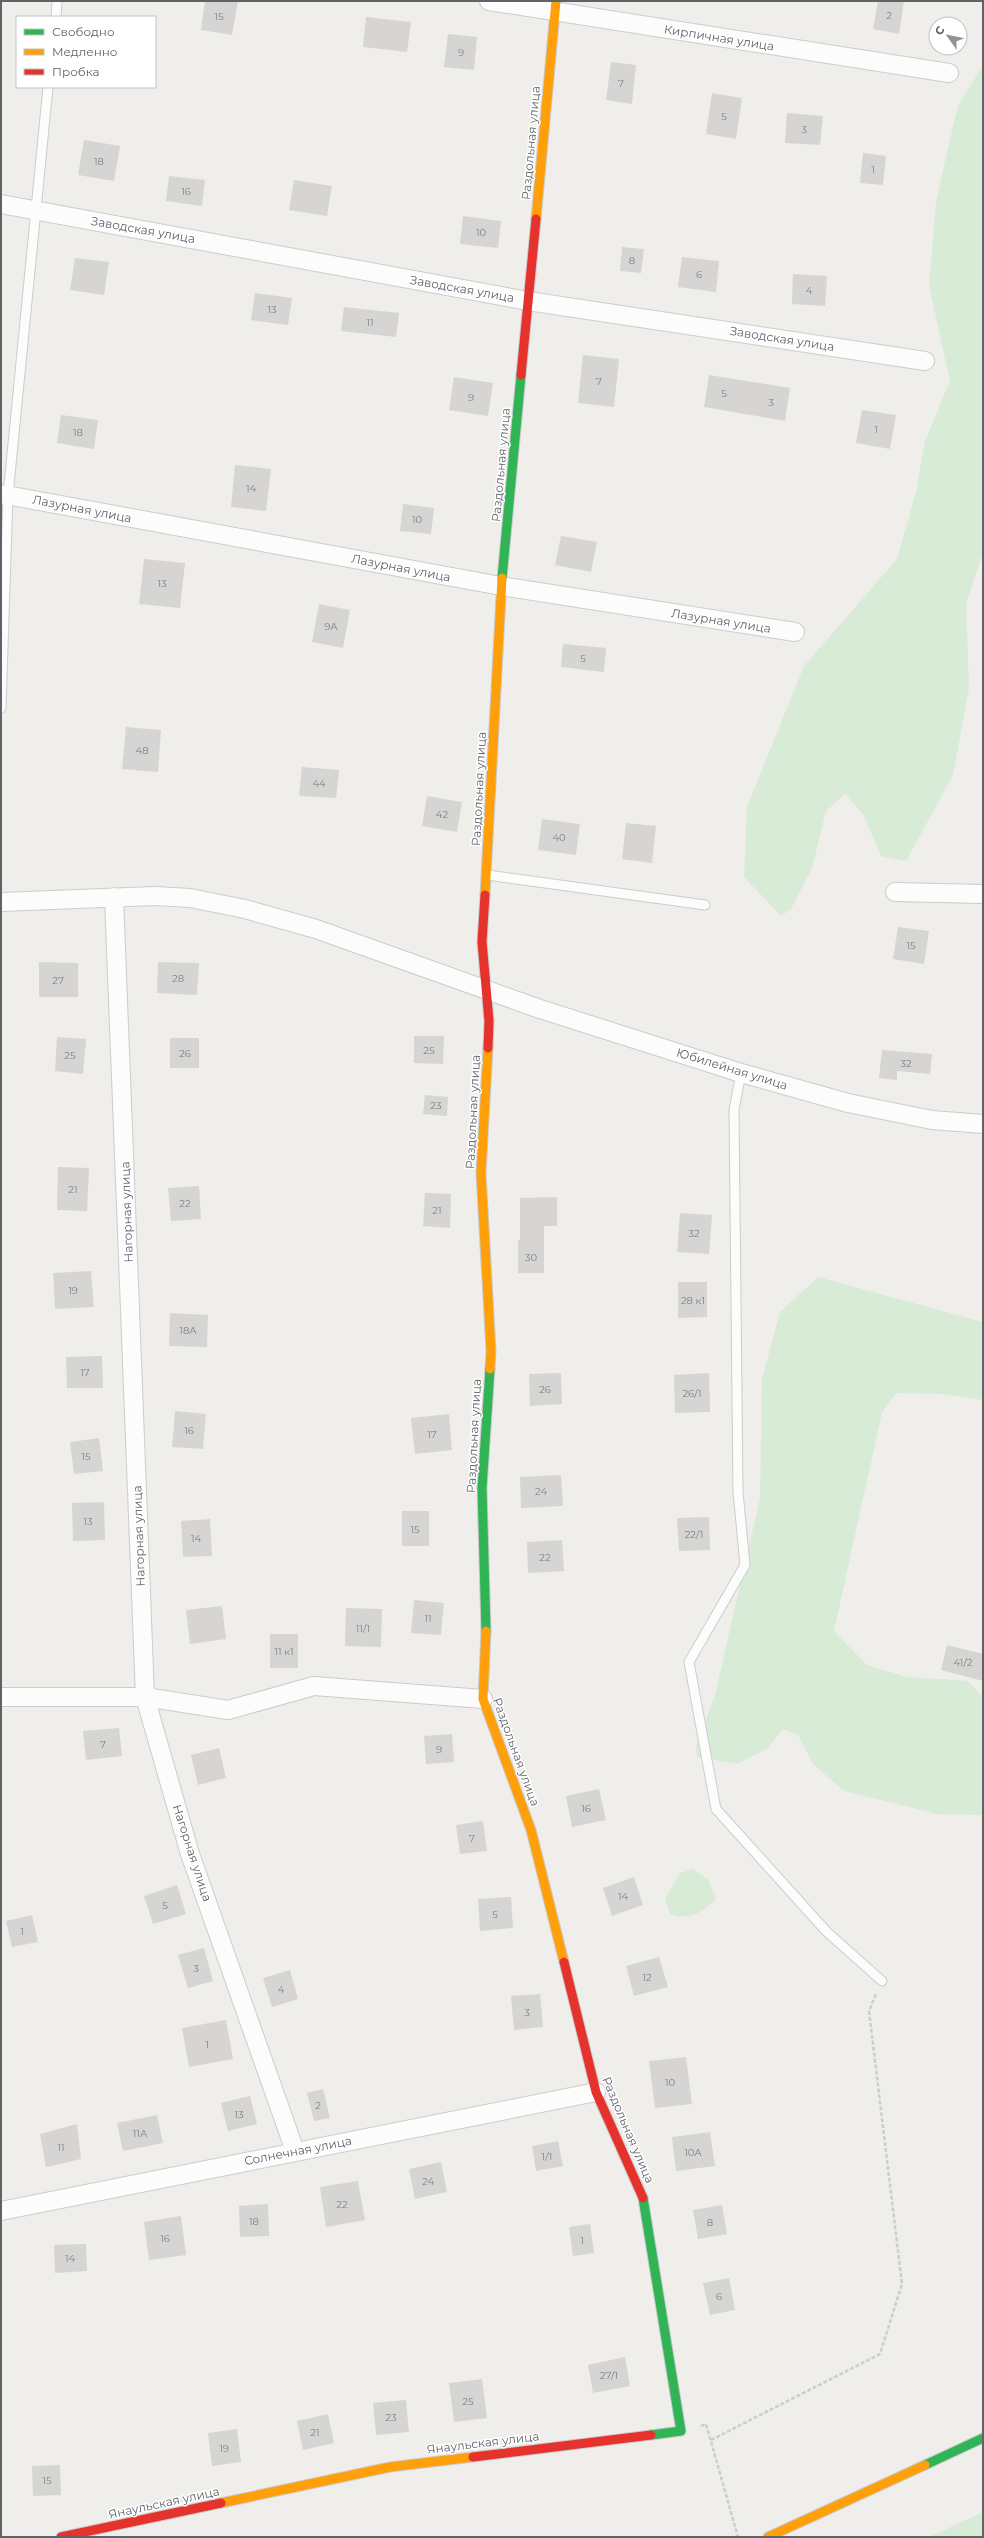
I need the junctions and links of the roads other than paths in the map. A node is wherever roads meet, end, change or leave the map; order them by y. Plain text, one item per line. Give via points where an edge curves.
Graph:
1 (57, 1) edge
2 (489, 1) edge
3 (556, 7) edge
4 (56, 16) edge
5 (949, 73) dead end
6 (48, 88) edge
7 (1, 204) edge
8 (36, 210) junction
9 (528, 301) junction
10 (925, 361) dead end
11 (5, 494) edge
12 (502, 586) junction
13 (795, 632) dead end
14 (1, 708) edge
15 (487, 875) junction
16 (895, 892) dead end
17 (983, 894) edge
18 (114, 897) junction
19 (1, 902) edge
20 (705, 905) dead end
21 (486, 989) junction
22 (741, 1073) junction
23 (983, 1124) edge
24 (145, 1696) junction
25 (1, 1697) edge
26 (483, 1699) junction
27 (882, 1981) road end
28 (596, 2092) junction
29 (295, 2151) junction
30 (1, 2211) edge
31 (681, 2431) joint
32 (983, 2438) edge
33 (61, 2537) edge
34 (768, 2537) edge

1 - 4 lane
2 - 3 street, Кирпичная улица
3 - 5 street, Кирпичная улица
3 - 9 street, Раздольная улица
6 - 8 lane
7 - 8 street, Заводская улица
8 - 9 street, Заводская улица
8 - 11 lane
9 - 10 street, Заводская улица
9 - 12 street, Раздольная улица
11 - 12 street, Лазурная улица
11 - 14 lane
12 - 13 street, Лазурная улица
12 - 15 street, Раздольная улица
15 - 20 lane
15 - 21 street, Раздольная улица via 482,942
16 - 17 street
18 - 19 street, Юбилейная улица
18 - 21 street, Юбилейная улица via 190,898 245,909 316,929
18 - 24 street, Нагорная улица
21 - 22 street, Юбилейная улица via 540,1009
21 - 26 street, Раздольная улица via 489,1021 481,1173 491,1351 482,1488 487,1617
22 - 23 street, Юбилейная улица via 886,1111 932,1120
22 - 27 lane via 734,1118 738,1492 745,1565 689,1662 716,1809 827,1932
24 - 25 street
24 - 26 street via 228,1710 314,1686
24 - 29 street, Нагорная улица via 190,1854
26 - 28 street, Раздольная улица via 532,1830
28 - 29 street, Солнечная улица
28 - 31 street, Раздольная улица via 645,2200
29 - 30 street, Солнечная улица
31 - 33 street, Янаульская улица via 390,2467
32 - 34 street

